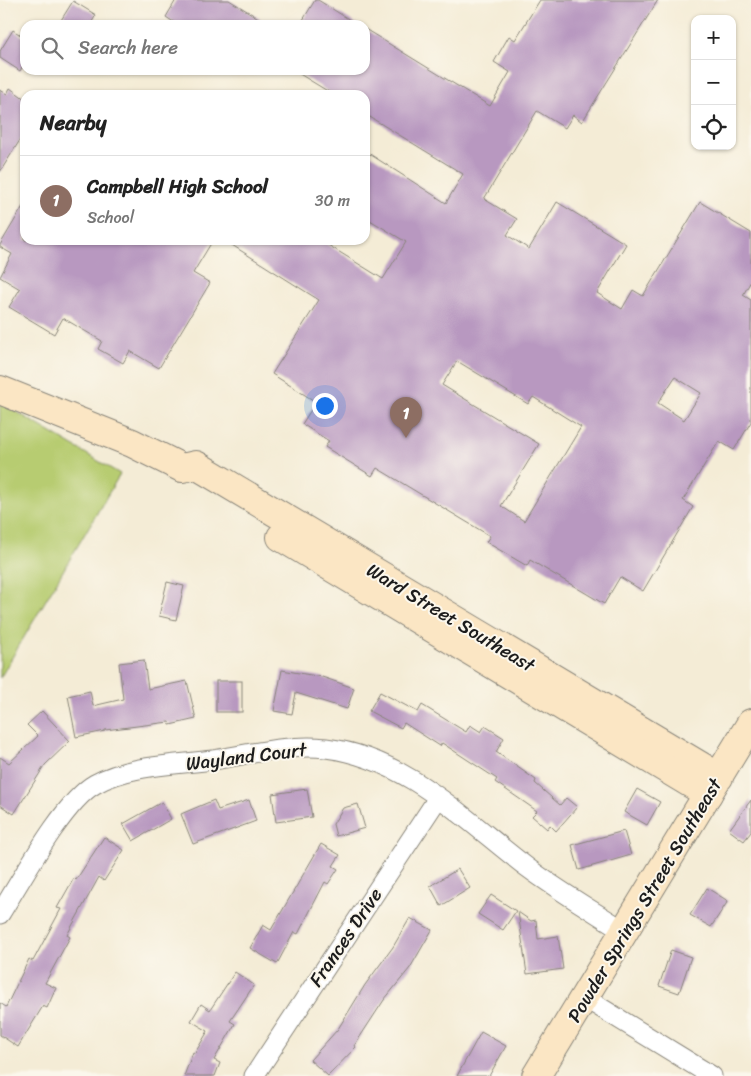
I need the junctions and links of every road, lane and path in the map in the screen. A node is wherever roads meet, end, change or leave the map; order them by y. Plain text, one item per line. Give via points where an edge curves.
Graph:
1 (0, 390) edge
2 (751, 724) edge
3 (714, 786) junction
4 (438, 798) junction
5 (0, 914) edge
6 (626, 932) junction
7 (585, 998) junction
8 (254, 1076) edge
9 (536, 1076) edge
10 (712, 1076) edge

1 - 3 street, Ward Street Southeast via 132,443 182,468 196,465
2 - 3 street, Powder Springs Street Southeast
3 - 6 street, Powder Springs Street Southeast
4 - 5 street, Wayland Court via 377,761 351,752 324,748 300,747 128,772 96,784 71,805
4 - 6 street, Wayland Court via 528,868
4 - 8 street, Frances Drive
6 - 7 street, Powder Springs Street Southeast
7 - 9 street, Powder Springs Street Southeast
7 - 10 street

